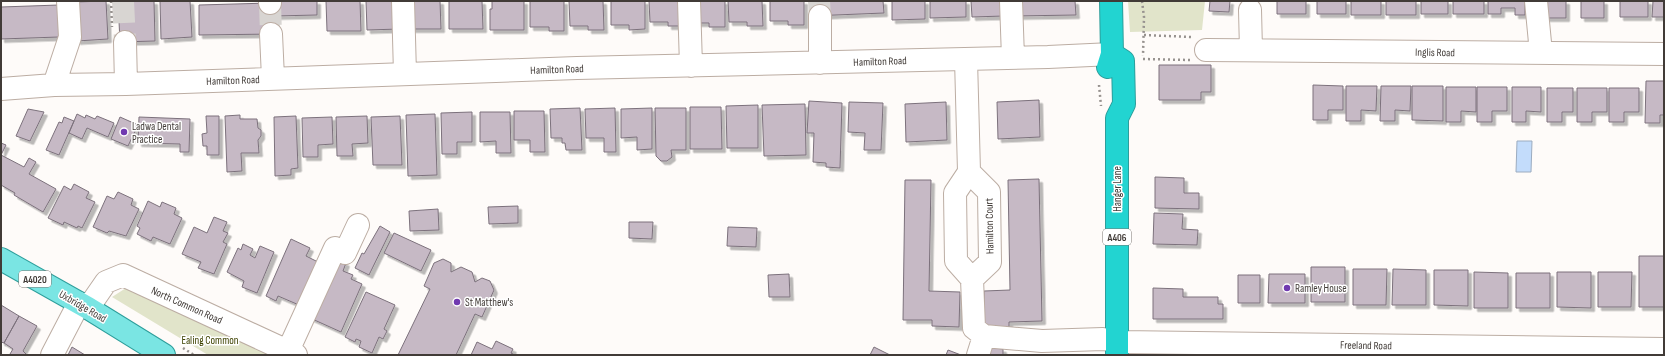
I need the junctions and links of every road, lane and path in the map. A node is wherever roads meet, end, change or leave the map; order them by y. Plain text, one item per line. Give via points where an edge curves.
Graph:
1 (68, 1) edge
2 (403, 1) edge
3 (689, 1) edge
4 (1012, 1) edge
5 (1111, 1) edge
6 (1536, 1) edge
7 (1250, 10) dead end
8 (820, 16) tunnel mouth
9 (271, 34) tunnel mouth
10 (1144, 35) dead end
11 (125, 42) tunnel mouth
12 (1206, 50) junction
13 (1251, 50) junction
14 (1541, 52) junction
15 (1112, 54) junction
16 (1664, 54) edge
17 (1013, 58) junction
18 (966, 59) junction
19 (1142, 59) dead end
20 (820, 63) junction
21 (691, 66) junction
22 (404, 74) junction
23 (273, 78) junction
24 (126, 84) junction
25 (54, 85) junction
26 (1, 89) edge
27 (970, 172) junction
28 (358, 225) dead end
29 (1, 259) edge
30 (972, 279) junction
31 (84, 306) junction
32 (981, 346) edge
33 (1070, 347) edge
34 (1117, 348) edge
35 (1664, 349) edge
36 (292, 353) edge
37 (52, 355) edge
38 (164, 355) edge

1 - 25 street via 70,37
2 - 22 street
3 - 21 street
4 - 17 street
5 - 15 highway, Hanger Lane / A406
6 - 14 street
7 - 13 street
8 - 20 street
9 - 23 street
10 - 12 path via 1196,37
11 - 24 street
12 - 13 street, Inglis Road
12 - 19 path via 1196,60
13 - 14 street, Inglis Road
14 - 16 street, Inglis Road
15 - 17 street, Hamilton Road
15 - 34 highway, Hanger Lane / A406 via 1108,66 1110,107 1117,118
17 - 18 street, Hamilton Road
18 - 20 street, Hamilton Road
18 - 27 street
20 - 21 street, Hamilton Road
21 - 22 street, Hamilton Road
22 - 23 street, Hamilton Road
23 - 24 street, Hamilton Road
24 - 25 street, Hamilton Road
25 - 26 street, Hamilton Road
27 - 30 street via 955,193 956,261
27 - 30 street, Hamilton Court via 989,192 990,262
28 - 36 street via 346,252 335,248
29 - 31 main road, Uxbridge Road / A4020
30 - 32 street via 974,328
31 - 36 street, North Common Road via 106,282 123,275
31 - 37 street, North Common Road
31 - 38 main road, Uxbridge Road / A4020
32 - 33 street, Freeland Road via 1042,341
33 - 34 street, Freeland Road via 1103,339
34 - 35 street, Freeland Road

